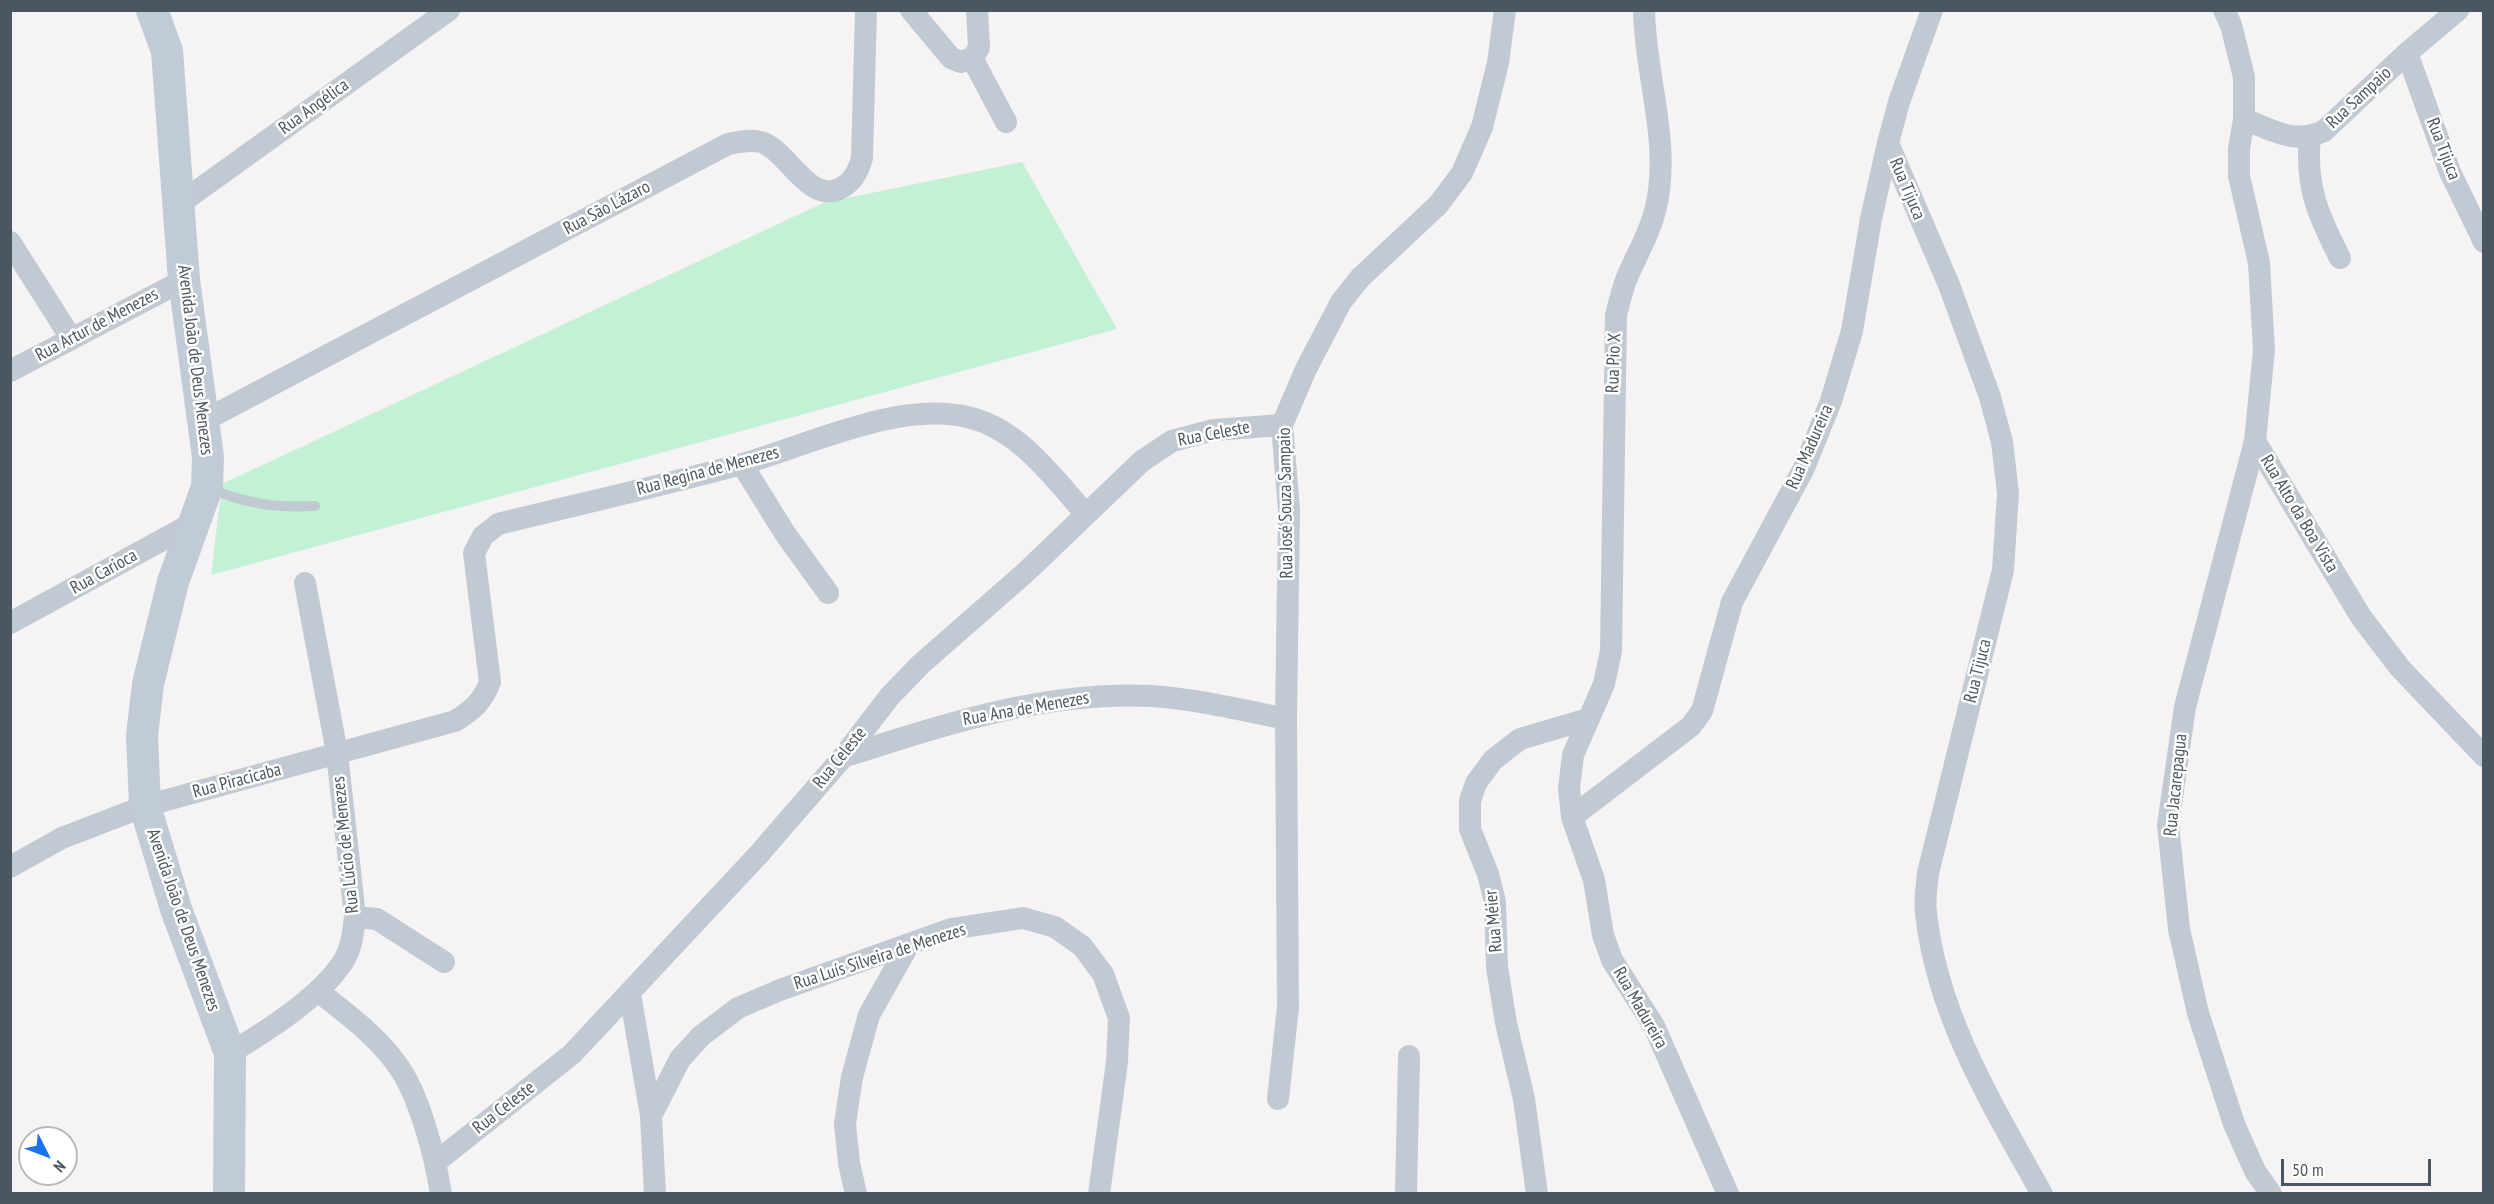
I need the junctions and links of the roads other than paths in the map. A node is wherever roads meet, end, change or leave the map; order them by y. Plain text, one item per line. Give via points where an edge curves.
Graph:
1 (152, 10) edge
2 (449, 10) edge
3 (866, 10) edge
4 (911, 10) edge
5 (977, 10) edge
6 (1505, 10) edge
7 (1644, 10) edge
8 (1932, 10) edge
9 (2224, 10) edge
10 (2458, 10) edge
11 (2407, 53) junction
12 (972, 58) junction
13 (2244, 119) junction
14 (1006, 122) dead end
15 (2310, 137) junction
16 (1888, 143) junction
17 (179, 204) junction
18 (10, 242) edge
19 (2484, 242) edge
20 (2340, 258) dead end
21 (184, 280) junction
22 (71, 338) junction
23 (10, 371) edge
24 (204, 420) junction
25 (1282, 425) junction
26 (2255, 441) junction
27 (742, 464) junction
28 (207, 487) junction
29 (315, 506) dead end
30 (1085, 513) junction
31 (197, 521) junction
32 (305, 583) dead end
33 (828, 593) dead end
34 (10, 623) edge
35 (470, 711) joint
36 (1286, 719) junction
37 (1588, 719) junction
38 (337, 753) junction
39 (2484, 756) edge
40 (843, 757) junction
41 (145, 806) junction
42 (1572, 817) junction
43 (10, 867) edge
44 (355, 917) junction
45 (909, 944) junction
46 (444, 962) dead end
47 (318, 991) junction
48 (630, 994) junction
49 (230, 1053) junction
50 (1409, 1056) dead end
51 (1278, 1099) dead end
52 (651, 1116) junction
53 (436, 1162) junction
54 (229, 1194) edge
55 (441, 1194) edge
56 (655, 1194) edge
57 (856, 1194) edge
58 (1100, 1194) edge
59 (1406, 1194) edge
60 (1537, 1194) edge
61 (1728, 1194) edge
62 (2042, 1194) edge
63 (2271, 1194) edge

1 - 17 street, Avenida João de Deus Menezes via 167,51
2 - 17 street, Rua Angélica
3 - 24 street, Rua São Lázaro via 862,158 858,172 846,187 831,192 814,187 774,149 761,142 728,144
4 - 12 street via 951,58 961,62
5 - 12 street via 979,48
6 - 25 street, Rua José Souza Sampaio via 1498,63 1482,127 1461,173 1438,205 1360,278 1341,302
7 - 37 street, Rua Pio X via 1644,46 1658,119 1660,170 1645,243 1626,279 1616,315 1611,651 1604,684
8 - 16 street, Rua Madureira
9 - 13 street, Rua Alto da Boa Vista via 2244,76
10 - 11 street, Rua Sampaio
11 - 15 street, Rua Sampaio via 2324,130
11 - 19 street, Rua Tijuca via 2450,172
12 - 14 street
13 - 15 street, Rua Sampaio via 2293,138
13 - 26 street, Rua Alto da Boa Vista via 2239,176 2259,263 2264,306
15 - 20 street via 2308,160 2315,206
16 - 42 street, Rua Madureira via 1870,219 1852,331 1831,401 1804,468 1732,602 1702,711 1691,726
16 - 62 street, Rua Tijuca via 1949,285 1990,397 2002,442 2008,493 2003,570 1928,873 1925,912 1955,1024 1974,1070
17 - 21 street, Avenida João de Deus Menezes
18 - 22 street
21 - 22 street, Rua Artur de Menezes
21 - 24 street, Avenida João de Deus Menezes
22 - 23 street, Rua Artur de Menezes
24 - 28 street, Avenida João de Deus Menezes
25 - 30 street, Rua Celeste via 1214,430 1172,441 1142,460
25 - 36 street, Rua José Souza Sampaio via 1290,510
26 - 39 street, Rua Alto da Boa Vista via 2361,617 2400,668
26 - 63 street, Rua Jacarepagua via 2185,707 2168,825 2179,929 2198,1013 2234,1124 2255,1171
27 - 30 street, Rua Regina de Menezes via 877,422 923,412 968,417 1003,432 1034,455
27 - 33 street
27 - 35 street, Rua Regina de Menezes via 498,524 483,536 474,553 474,572 490,682 484,699
28 - 29 lane via 259,505
28 - 31 street, Avenida João de Deus Menezes
30 - 40 street, Rua Celeste via 1026,572 921,664 890,696
31 - 34 street, Rua Carioca
31 - 41 street, Avenida João de Deus Menezes via 173,582 148,684 142,736
32 - 38 street, Rua Lúcio de Menezes
35 - 38 street, Rua Piracicaba via 455,721
36 - 40 street, Rua Ana de Menezes via 1152,696 1097,696 967,717
36 - 51 street, Rua José Souza Sampaio via 1288,1007
37 - 42 street, Rua Madureira via 1573,754 1569,789
37 - 60 street, Rua Méier via 1520,739 1493,760 1476,783 1470,801 1470,829 1495,902 1497,967 1524,1099
38 - 41 street, Rua Piracicaba
38 - 44 street, Rua Lúcio de Menezes
40 - 48 street, Rua Celeste
41 - 43 street, Rua Piracicaba via 62,838
41 - 49 street, Avenida João de Deus Menezes via 176,909
42 - 61 street, Rua Madureira via 1593,880 1612,960 1654,1026
44 - 46 street via 377,919
44 - 47 street, Rua Lúcio de Menezes via 352,941 343,962
45 - 52 street, Rua Luís Silveira de Menezes via 738,1008 701,1036 680,1059
45 - 57 street via 869,1015 852,1077 845,1124
45 - 58 street, Rua Luís Silveira de Menezes via 951,929 1023,918 1055,927 1082,946 1104,974 1119,1018
47 - 49 street, Rua Lúcio de Menezes
47 - 53 street via 371,1034 397,1064
48 - 52 street
48 - 53 street, Rua Celeste via 572,1054
49 - 54 street, Avenida João de Deus Menezes
50 - 59 street
52 - 56 street
53 - 55 street

